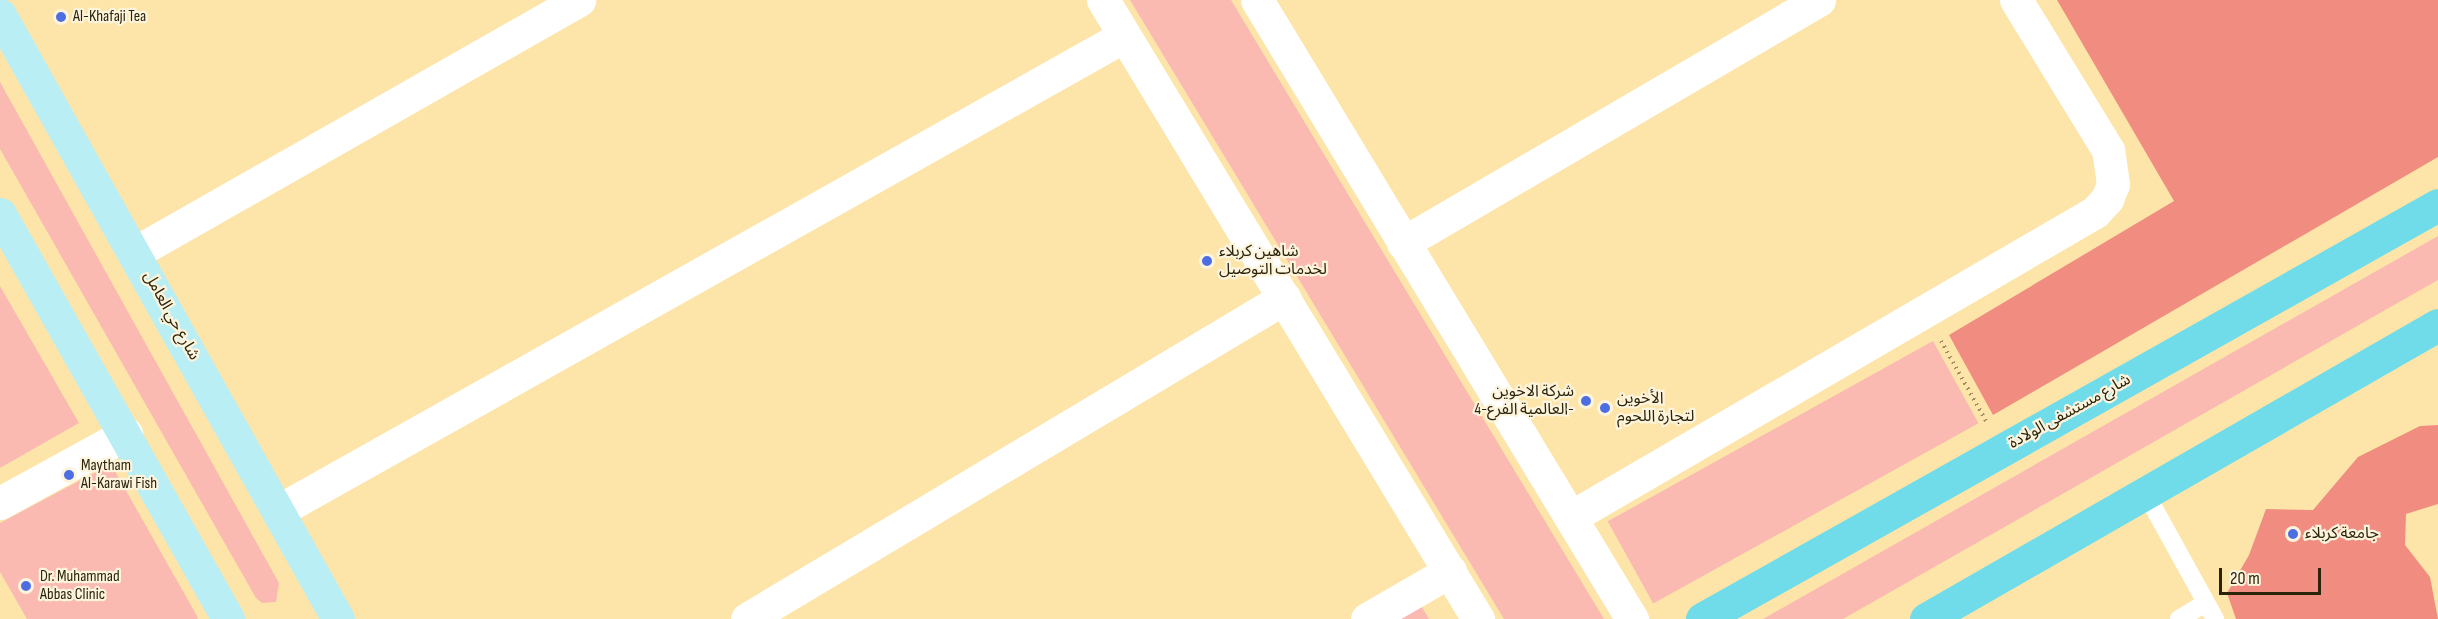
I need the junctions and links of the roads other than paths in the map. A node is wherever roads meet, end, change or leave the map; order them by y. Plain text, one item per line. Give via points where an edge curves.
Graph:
1 (579, 0) edge
2 (1103, 0) edge
3 (1257, 0) edge
4 (1819, 0) edge
5 (2016, 0) edge
6 (0, 15) edge
7 (1124, 36) junction
8 (2438, 205) edge
9 (0, 214) edge
10 (1403, 243) junction
11 (136, 252) junction
12 (1284, 298) junction
13 (2438, 324) edge
14 (126, 434) junction
15 (2145, 492) junction
16 (0, 503) edge
17 (278, 511) junction
18 (1570, 517) junction
19 (1449, 571) junction
20 (330, 610) edge
21 (2211, 611) edge
22 (228, 619) edge
23 (747, 619) edge
24 (1367, 619) edge
25 (1478, 619) edge
26 (1632, 619) edge
27 (1702, 619) edge
28 (1926, 619) edge
29 (2179, 619) edge

1 - 11 street
2 - 7 street
3 - 10 street
4 - 10 street
5 - 18 street via 2108,150 2113,184 2107,200 2095,212
6 - 11 main road, شارع حي العامل
7 - 12 street
7 - 17 street
8 - 27 main road, شارع مستشفى الولادة
9 - 14 main road
10 - 18 street
11 - 17 main road, شارع حي العامل
12 - 19 street
12 - 23 street
13 - 15 main road
14 - 16 street
14 - 22 main road
15 - 21 lane
15 - 28 main road
17 - 20 main road, شارع حي العامل
18 - 26 street
19 - 24 street
19 - 25 street
21 - 29 lane

